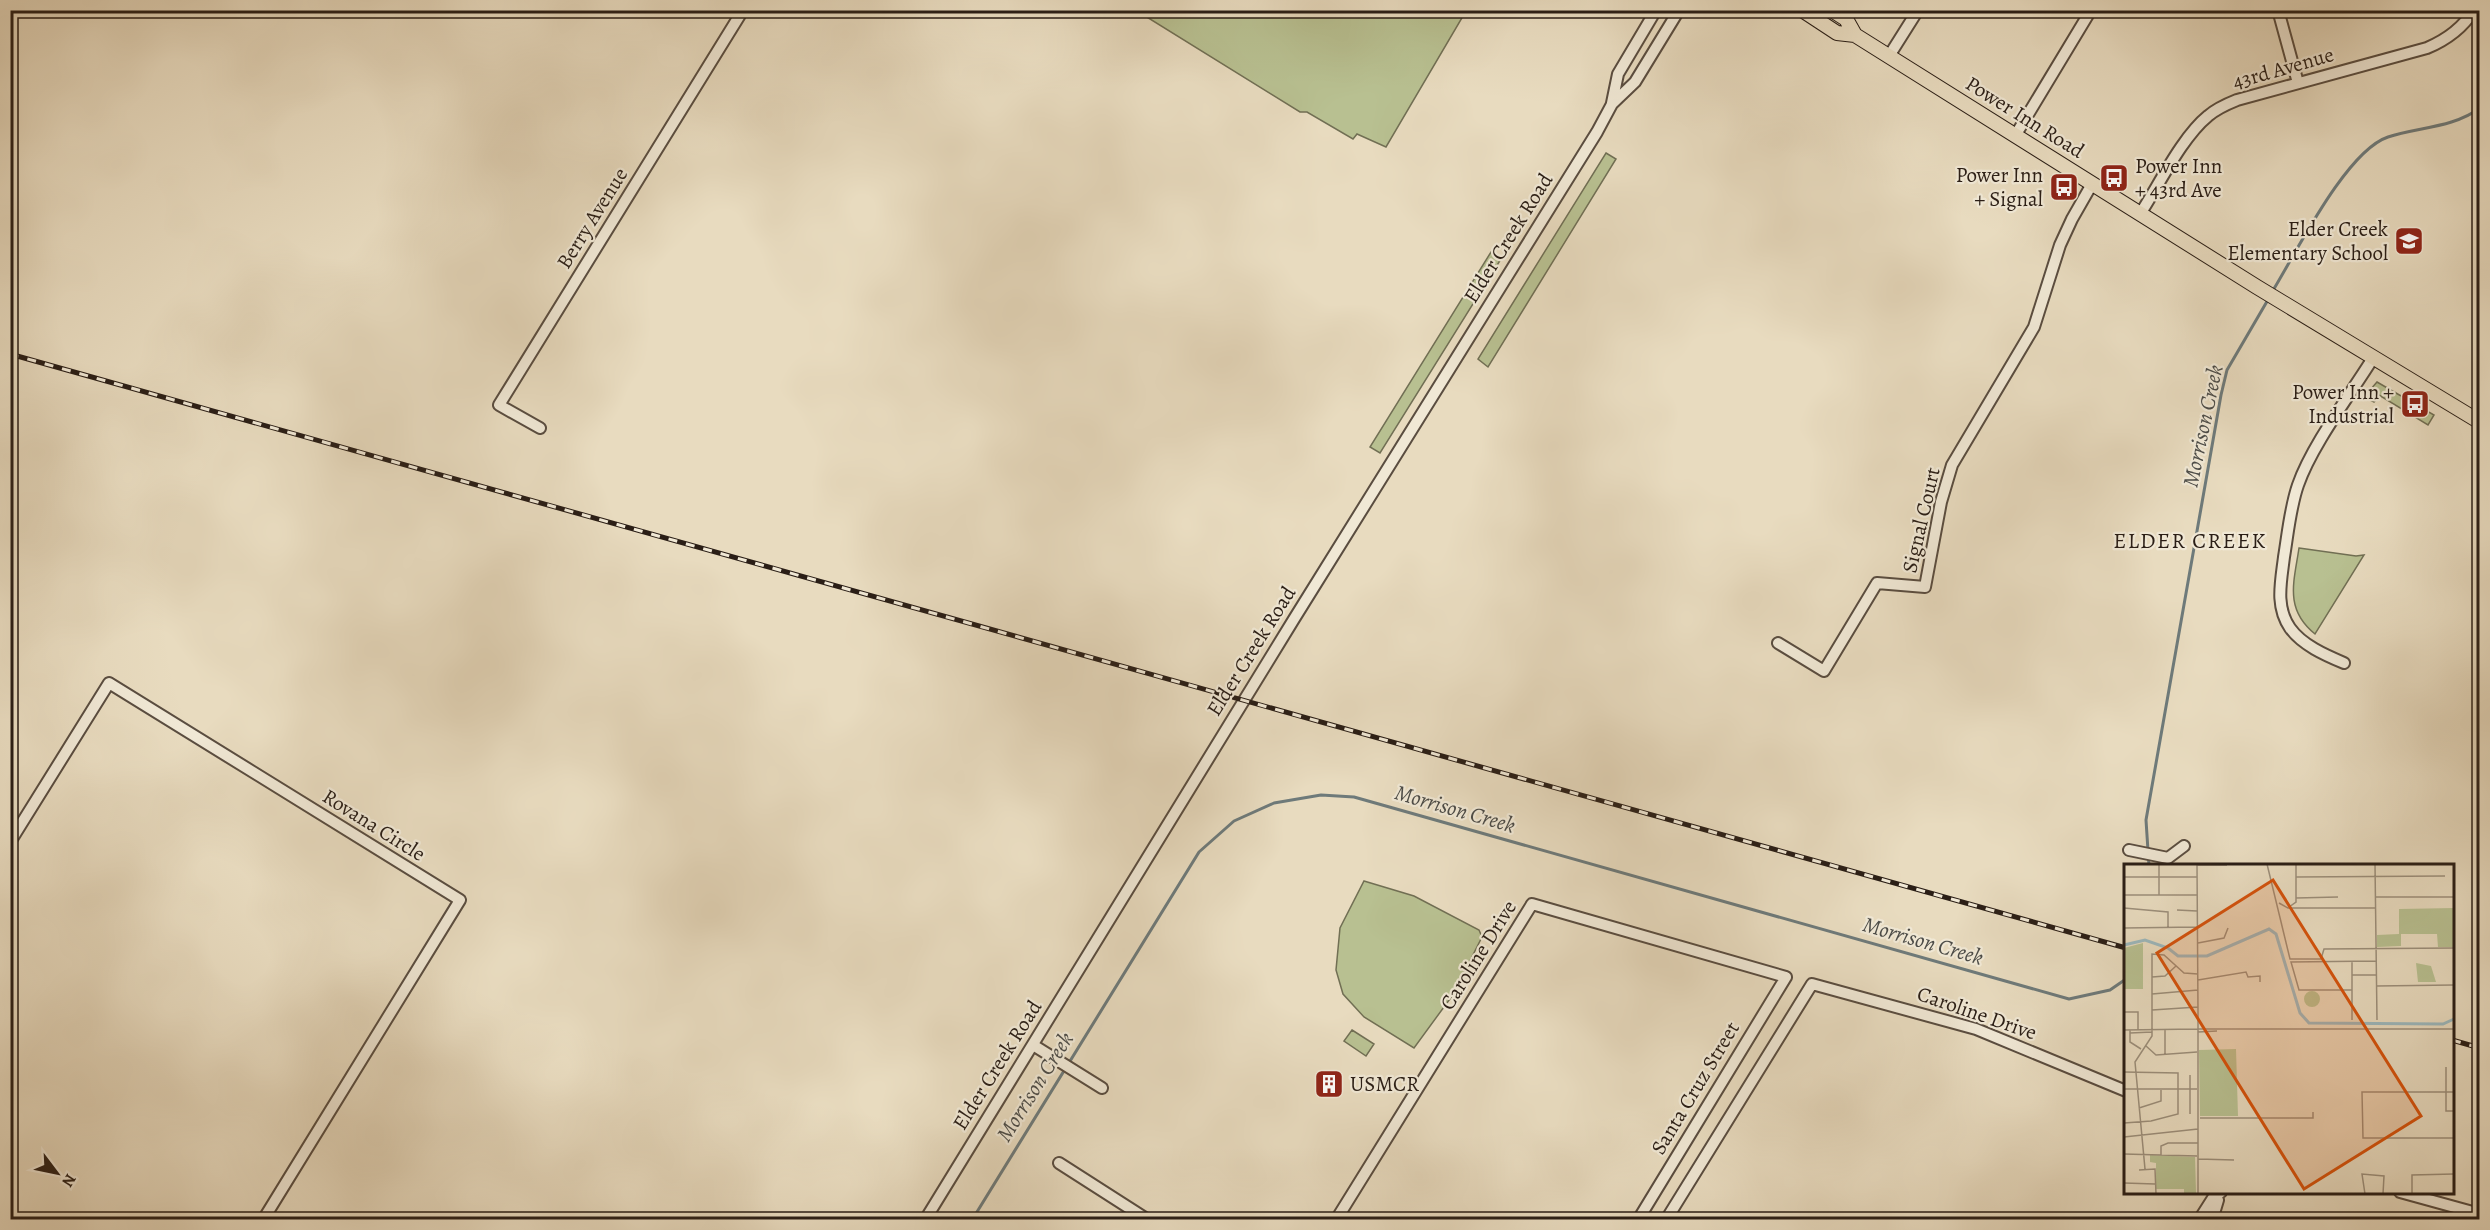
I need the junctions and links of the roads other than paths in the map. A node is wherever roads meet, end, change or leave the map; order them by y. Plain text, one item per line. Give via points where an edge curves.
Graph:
1 (743, 10) edge
2 (1656, 10) edge
3 (1678, 10) edge
4 (1802, 10) edge
5 (1832, 10) edge
6 (1918, 10) edge
7 (2091, 10) edge
8 (2278, 10) edge
9 (2474, 10) edge
10 (1855, 35) junction
11 (1889, 56) junction
12 (2298, 83) junction
13 (1612, 104) junction
14 (2015, 136) junction
15 (2092, 184) junction
16 (2140, 214) junction
17 (2373, 358) junction
18 (2480, 422) edge
19 (540, 428) dead end
20 (1779, 643) dead end
21 (2344, 663) dead end
22 (10, 842) edge
23 (2184, 846) dead end
24 (2129, 850) dead end
25 (1786, 977) joint
26 (1033, 1045) junction
27 (1102, 1088) dead end
28 (2124, 1090) edge
29 (1059, 1163) dead end
30 (2219, 1194) edge
31 (2221, 1194) edge
32 (2407, 1194) edge
33 (2480, 1215) edge
34 (263, 1220) edge
35 (925, 1220) edge
36 (1148, 1220) edge
37 (1336, 1220) edge
38 (1638, 1220) edge
39 (1666, 1220) edge
40 (2199, 1220) edge
41 (2212, 1220) edge

1 - 19 street, Berry Avenue via 499,405
2 - 13 street, Elder Creek Road via 1618,74
3 - 13 street, Elder Creek Road via 1635,82
4 - 10 main road, Power Inn Road via 1837,33
5 - 10 main road, Power Inn Road via 1846,19
6 - 11 street
7 - 14 street
8 - 12 street
9 - 12 street, 43rd Avenue via 2459,29 2438,44
10 - 11 main road, Power Inn Road
11 - 14 main road, Power Inn Road
12 - 16 street, 43rd Avenue via 2237,100 2208,116 2189,137
13 - 26 street, Elder Creek Road
14 - 15 main road, Power Inn Road
15 - 16 main road, Power Inn Road
15 - 20 street, Signal Court via 2060,246 2034,327 1952,465 1925,587 1877,583 1824,671
16 - 17 main road, Power Inn Road
17 - 18 main road, Power Inn Road
17 - 21 street via 2299,483 2280,582 2282,609 2295,634
22 - 34 street, Rovana Circle via 109,683 459,900
23 - 24 street via 2168,858
25 - 37 street, Caroline Drive via 1532,904
25 - 38 street, Santa Cruz Street
26 - 27 street
26 - 35 street, Elder Creek Road
28 - 39 street, Caroline Drive via 1976,1029 1812,984
29 - 36 street
30 - 40 street
31 - 41 street
32 - 33 street

